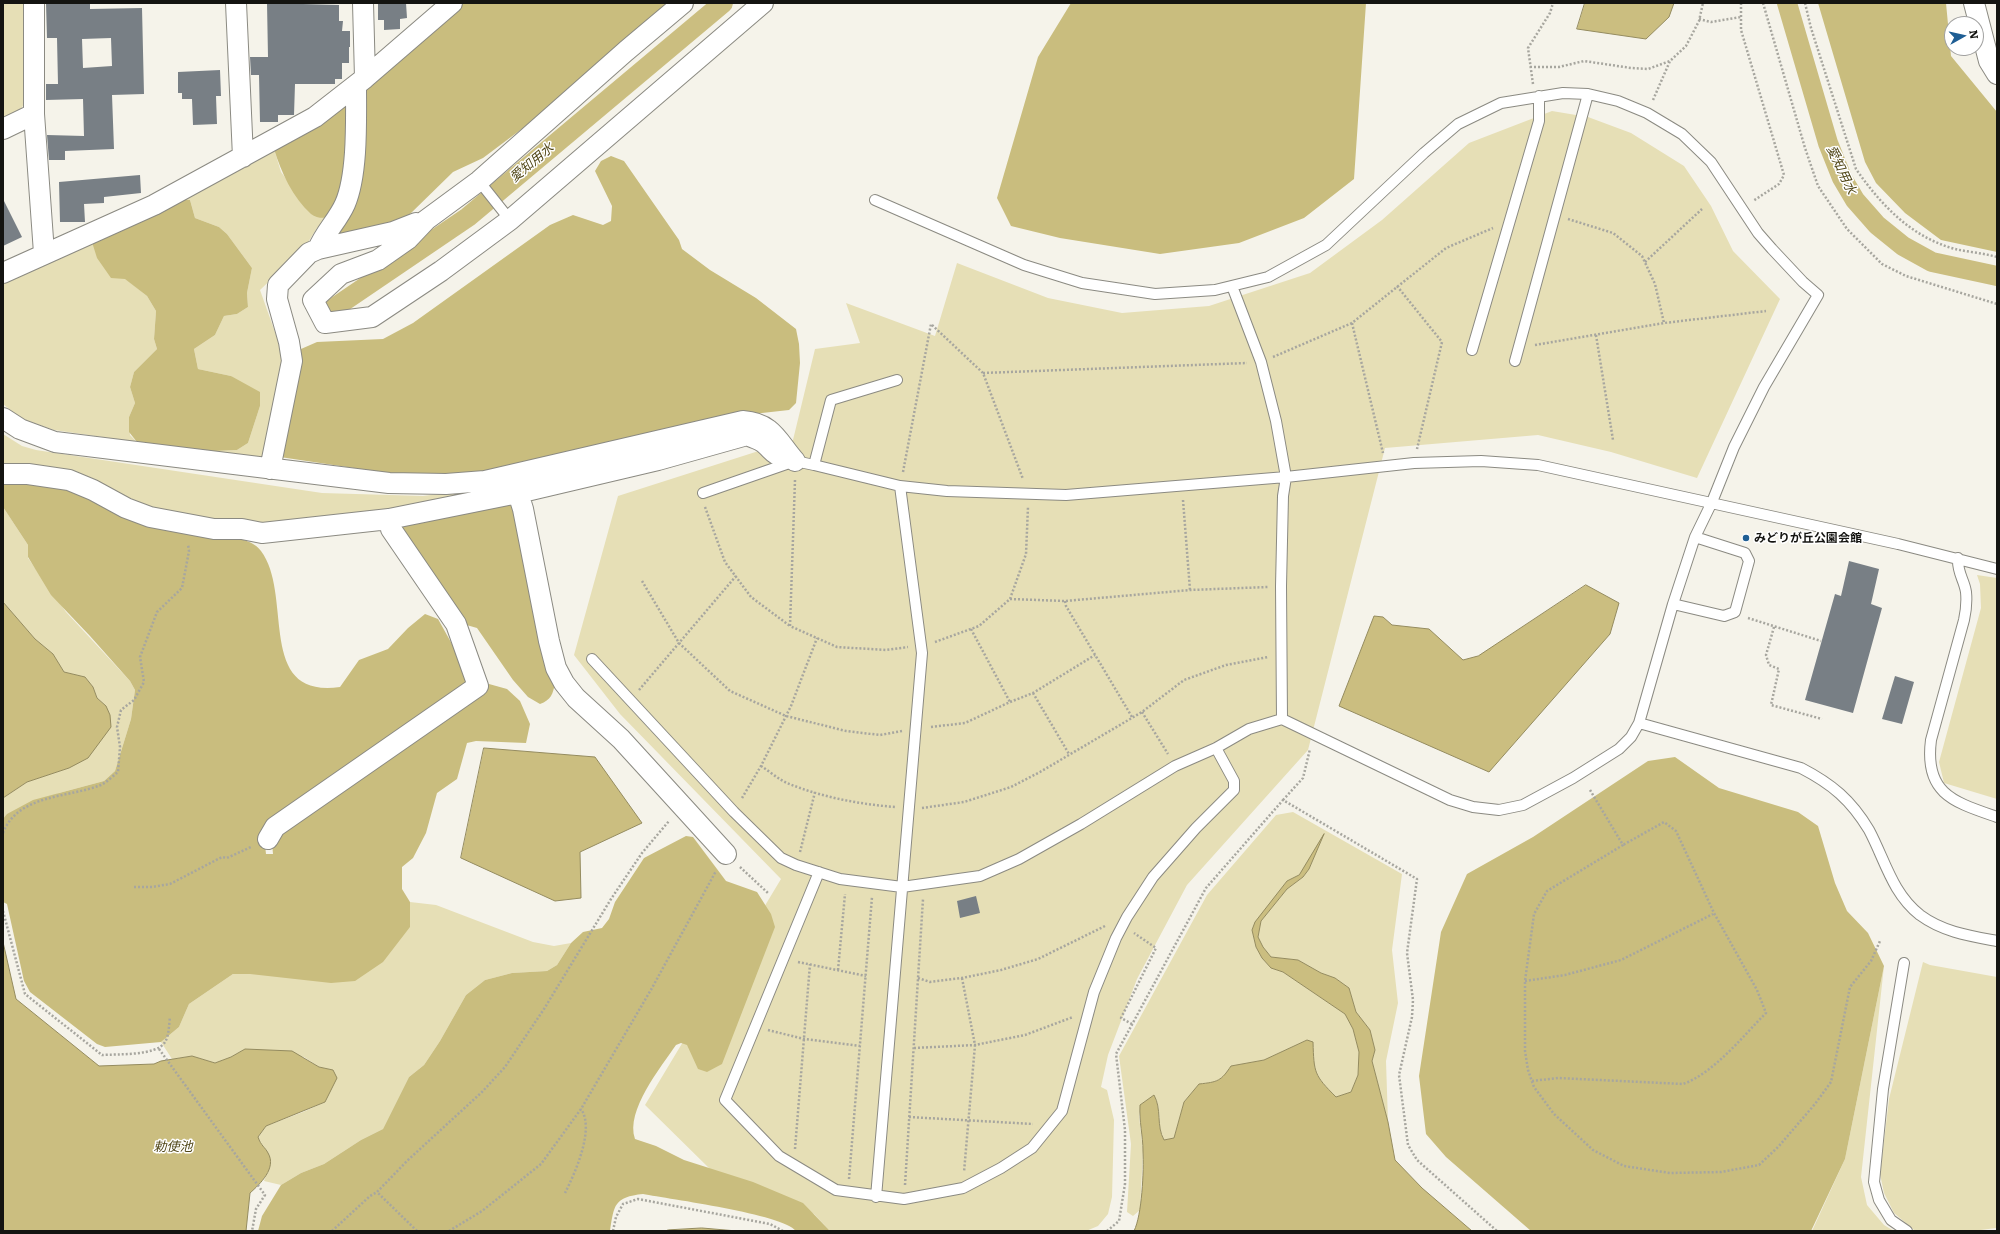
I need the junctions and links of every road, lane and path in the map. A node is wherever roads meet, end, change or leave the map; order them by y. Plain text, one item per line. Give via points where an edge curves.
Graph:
1 (34, 3) edge
2 (236, 3) edge
3 (362, 3) edge
4 (452, 3) edge
5 (683, 3) edge
6 (763, 3) edge
7 (1553, 3) edge
8 (1703, 3) edge
9 (1741, 3) edge
10 (1763, 3) edge
11 (1805, 3) edge
12 (1976, 4) edge
13 (1741, 17) junction
14 (1699, 19) junction
15 (1670, 61) junction
16 (1530, 67) junction
17 (1997, 74) edge
18 (361, 82) junction
19 (1588, 94) junction
20 (1538, 96) junction
21 (1647, 113) junction
22 (34, 114) junction
23 (3, 129) edge
24 (243, 157) junction
25 (480, 183) junction
26 (874, 200) dead end
27 (1702, 208) dead end
28 (1742, 208) junction
29 (1555, 215) junction
30 (426, 220) junction
31 (510, 220) junction
32 (1508, 222) junction
33 (318, 249) junction
34 (44, 253) junction
35 (1997, 257) edge
36 (1646, 262) junction
37 (3, 273) edge
38 (1232, 286) junction
39 (1397, 286) junction
40 (1997, 304) edge
41 (1766, 311) dead end
42 (1352, 323) junction
43 (1664, 324) junction
44 (1596, 335) junction
45 (1518, 347) junction
46 (1472, 350) dead end
47 (1515, 361) dead end
48 (1261, 362) junction
49 (983, 373) junction
50 (896, 380) dead end
51 (3, 418) edge
52 (1613, 440) dead end
53 (805, 463) junction
54 (1414, 463) junction
55 (1386, 467) junction
56 (270, 470) junction
57 (3, 474) edge
58 (1286, 477) junction
59 (900, 486) junction
60 (1182, 486) junction
61 (518, 493) junction
62 (703, 493) joint
63 (1029, 494) junction
64 (1712, 502) junction
65 (389, 519) junction
66 (184, 524) junction
67 (1695, 537) junction
68 (1958, 558) junction
69 (1997, 569) edge
70 (736, 576) junction
71 (642, 581) dead end
72 (1281, 586) junction
73 (1190, 590) junction
74 (1010, 599) junction
75 (1065, 601) junction
76 (1673, 604) junction
77 (1734, 612) junction
78 (790, 626) junction
79 (1774, 627) junction
80 (971, 629) junction
81 (817, 638) junction
82 (1821, 641) dead end
83 (679, 643) junction
84 (921, 645) junction
85 (1095, 655) junction
86 (1280, 655) junction
87 (592, 659) dead end
88 (1033, 693) junction
89 (630, 700) junction
90 (1010, 702) junction
91 (1142, 712) junction
92 (786, 716) junction
93 (1132, 717) junction
94 (1282, 719) junction
95 (1822, 719) dead end
96 (1639, 723) junction
97 (916, 728) junction
98 (1216, 748) junction
99 (1310, 749) dead end
100 (1069, 754) junction
101 (761, 766) junction
102 (1175, 766) junction
103 (1590, 790) dead end
104 (815, 792) junction
105 (1283, 800) junction
106 (682, 807) junction
107 (910, 808) junction
108 (734, 812) junction
109 (1997, 816) edge
110 (3, 833) edge
111 (268, 838) joint
112 (1623, 845) junction
113 (726, 854) junction
114 (796, 865) junction
115 (818, 872) junction
116 (846, 880) junction
117 (873, 884) junction
118 (924, 884) junction
119 (134, 887) dead end
120 (902, 887) junction
121 (769, 894) dead end
122 (3, 911) edge
123 (1714, 914) junction
124 (1125, 921) junction
125 (1880, 941) dead end
126 (1997, 942) edge
127 (783, 958) junction
128 (1904, 963) dead end
129 (810, 964) junction
130 (838, 970) junction
131 (866, 976) junction
132 (918, 978) junction
133 (962, 978) junction
134 (1525, 981) junction
135 (1089, 1012) junction
136 (170, 1017) dead end
137 (1132, 1024) junction
138 (756, 1027) junction
139 (804, 1039) junction
140 (976, 1045) junction
141 (860, 1046) junction
142 (914, 1048) junction
143 (158, 1049) junction
144 (1532, 1081) junction
145 (581, 1108) junction
146 (909, 1117) junction
147 (969, 1120) junction
148 (1052, 1124) junction
149 (794, 1165) junction
150 (963, 1188) junction
151 (377, 1192) junction
152 (848, 1192) junction
153 (565, 1193) dead end
154 (876, 1197) junction
155 (904, 1199) junction
156 (252, 1231) edge
157 (332, 1231) edge
158 (418, 1231) edge
159 (449, 1231) edge
160 (614, 1231) edge
161 (783, 1231) edge
162 (1107, 1231) edge
163 (1497, 1231) edge
164 (1907, 1231) edge

1 - 22 street
2 - 24 street
3 - 18 street
4 - 18 street
5 - 25 street
6 - 31 street
7 - 16 path via 1550,13 1528,48
8 - 14 path
9 - 13 path
10 - 40 path via 1818,186 1847,229 1882,264 1906,276
11 - 35 path via 1856,169 1868,186 1905,224 1925,236 1954,249
12 - 17 street via 1989,61
13 - 14 path via 1711,22
13 - 28 path via 1742,30 1784,176 1779,184
14 - 15 path via 1686,46
15 - 16 path via 1648,69 1584,61 1559,67
15 - 21 path
16 - 20 path
18 - 24 street via 315,118
18 - 33 street via 350,190 345,205 323,237
19 - 20 lane
19 - 21 lane via 1618,101
19 - 29 lane
20 - 32 lane via 1538,121
20 - 38 lane via 1501,102 1458,124 1326,245 1268,277
21 - 28 lane via 1682,134 1700,149 1724,179
22 - 23 street
22 - 34 street
24 - 34 street via 154,205
25 - 30 street
25 - 31 lane
26 - 38 lane via 1024,265 1082,283 1155,294 1215,290
27 - 36 path
28 - 64 lane via 1772,249 1802,282 1818,295 1764,387 1734,447
29 - 36 path via 1613,233
29 - 45 lane
30 - 31 street via 408,239 378,260 341,274 313,300 325,323 372,317
30 - 33 street via 393,232
32 - 39 path via 1446,248
32 - 46 lane
33 - 56 street via 309,253 278,285 277,300 292,362
34 - 37 street
36 - 43 path via 1656,284
38 - 48 lane
39 - 42 path
39 - 54 path via 1442,342
41 - 43 path
42 - 48 path
42 - 55 path
43 - 44 path
44 - 45 path
44 - 52 path
45 - 47 lane
48 - 49 path
48 - 58 lane via 1276,421
49 - 59 path via 931,324
49 - 63 path
50 - 53 lane via 831,400
51 - 56 street via 20,429 55,442
53 - 56 street via 770,430 755,422 743,421 485,481 389,484
53 - 59 lane
53 - 61 street via 774,454 765,444 747,436
53 - 62 lane
53 - 78 path
54 - 55 lane
54 - 64 lane via 1481,460 1538,465
55 - 58 lane
57 - 66 street via 28,474 69,480 126,508 150,517
58 - 60 lane
58 - 72 lane via 1283,496
59 - 63 lane via 947,491
59 - 84 lane
60 - 63 lane via 1066,495
60 - 73 path
61 - 65 street
61 - 106 street via 556,668 576,698 621,739
62 - 70 path via 705,509 725,562
63 - 74 path via 1026,554
64 - 67 lane
64 - 68 lane
65 - 66 street via 262,533
65 - 111 street via 392,528 456,624 478,686 275,827
66 - 110 path via 189,551 182,588 157,612 140,657 144,682 134,700 121,710 117,727 120,747 118,772 102,784 21,809
67 - 76 lane
67 - 77 lane via 1746,553 1749,561
68 - 69 lane
68 - 109 lane via 1957,569 1966,591 1964,620 1928,756 1936,783 1946,795 1960,804
70 - 78 path via 751,597
70 - 83 path
71 - 83 path
72 - 73 path
72 - 86 lane
73 - 75 path
74 - 75 path
74 - 80 path via 979,626
75 - 85 path
76 - 77 lane via 1724,616
76 - 96 lane
77 - 79 path
78 - 81 path
79 - 82 path
79 - 95 path via 1766,655 1769,666 1779,669 1771,705
80 - 84 path
80 - 90 path
81 - 84 path via 837,647 886,650
81 - 92 path
83 - 89 path
83 - 92 path via 730,691
84 - 97 lane
85 - 88 path
85 - 93 path
86 - 91 path via 1226,665 1184,680
86 - 94 lane
87 - 89 lane
88 - 90 path
88 - 100 path
89 - 108 lane
90 - 97 path via 965,723
91 - 93 path
91 - 102 path
92 - 97 path via 846,731 880,734
92 - 101 path
93 - 100 path
94 - 96 lane via 1450,800 1473,807 1499,810 1523,805 1573,778 1619,749 1631,737
94 - 98 lane via 1249,730
96 - 126 lane via 1801,768 1824,780 1855,808 1869,831 1891,881 1920,915 1958,934
97 - 107 lane
98 - 102 lane
98 - 124 lane via 1234,781 1234,790 1153,877
99 - 105 path via 1303,778
100 - 107 path via 1034,775 991,795 942,806
101 - 104 path via 786,782
101 - 108 path
102 - 118 lane via 1019,859 980,876
103 - 112 path
104 - 107 path via 871,805
104 - 114 path
105 - 137 path via 1206,888
105 - 163 path via 1417,878 1407,953 1413,1000 1412,1017 1399,1075 1408,1145 1417,1160
106 - 113 street
106 - 151 path via 657,833 638,859 505,1067
107 - 120 lane
108 - 114 lane via 781,858
111 - 119 path via 227,858 222,857 170,884
112 - 123 path via 1664,822 1676,831
112 - 134 path via 1547,891 1534,914
113 - 121 path
113 - 145 path via 652,988
114 - 115 lane
115 - 116 lane
115 - 127 lane
116 - 117 lane
116 - 130 path
117 - 120 lane
117 - 131 path
118 - 120 lane
118 - 132 path
120 - 154 lane
122 - 143 path via 25,994 102,1055
123 - 134 path via 1621,960 1565,975
123 - 144 path via 1757,990 1766,1013 1720,1059 1692,1081 1683,1084 1558,1078
124 - 133 path via 1116,921 1038,959
124 - 135 lane via 1094,992
124 - 137 path via 1156,948 1121,1018
125 - 144 path via 1871,961 1850,987 1831,1082 1784,1140 1759,1165 1721,1172 1670,1173 1624,1166 1593,1150 1582,1140 1554,1114
127 - 129 path
127 - 138 lane
128 - 164 lane via 1883,1089 1874,1182 1879,1200 1891,1220
129 - 130 path
129 - 139 path
130 - 131 path
131 - 141 path
132 - 133 path via 930,982
132 - 142 path
133 - 140 path
134 - 144 path via 1525,1051
135 - 140 path via 1025,1035
135 - 148 lane via 1062,1111
136 - 143 path via 165,1042
137 - 162 path via 1116,1054 1126,1130 1125,1184 1119,1221
138 - 139 path
138 - 149 lane via 725,1100 779,1156
139 - 141 path
139 - 149 path
140 - 142 path
140 - 147 path
141 - 152 path
142 - 146 path
143 - 156 path via 265,1195 256,1210
145 - 153 path via 584,1113 585,1135 574,1176
145 - 159 path via 541,1164 482,1211
146 - 147 path
146 - 155 path
147 - 148 path
147 - 150 path
148 - 150 lane via 1032,1148
149 - 152 lane via 836,1190
150 - 155 lane
151 - 157 path
151 - 158 path
152 - 154 lane
154 - 155 lane
160 - 161 path via 616,1217 623,1204 638,1199 770,1224

